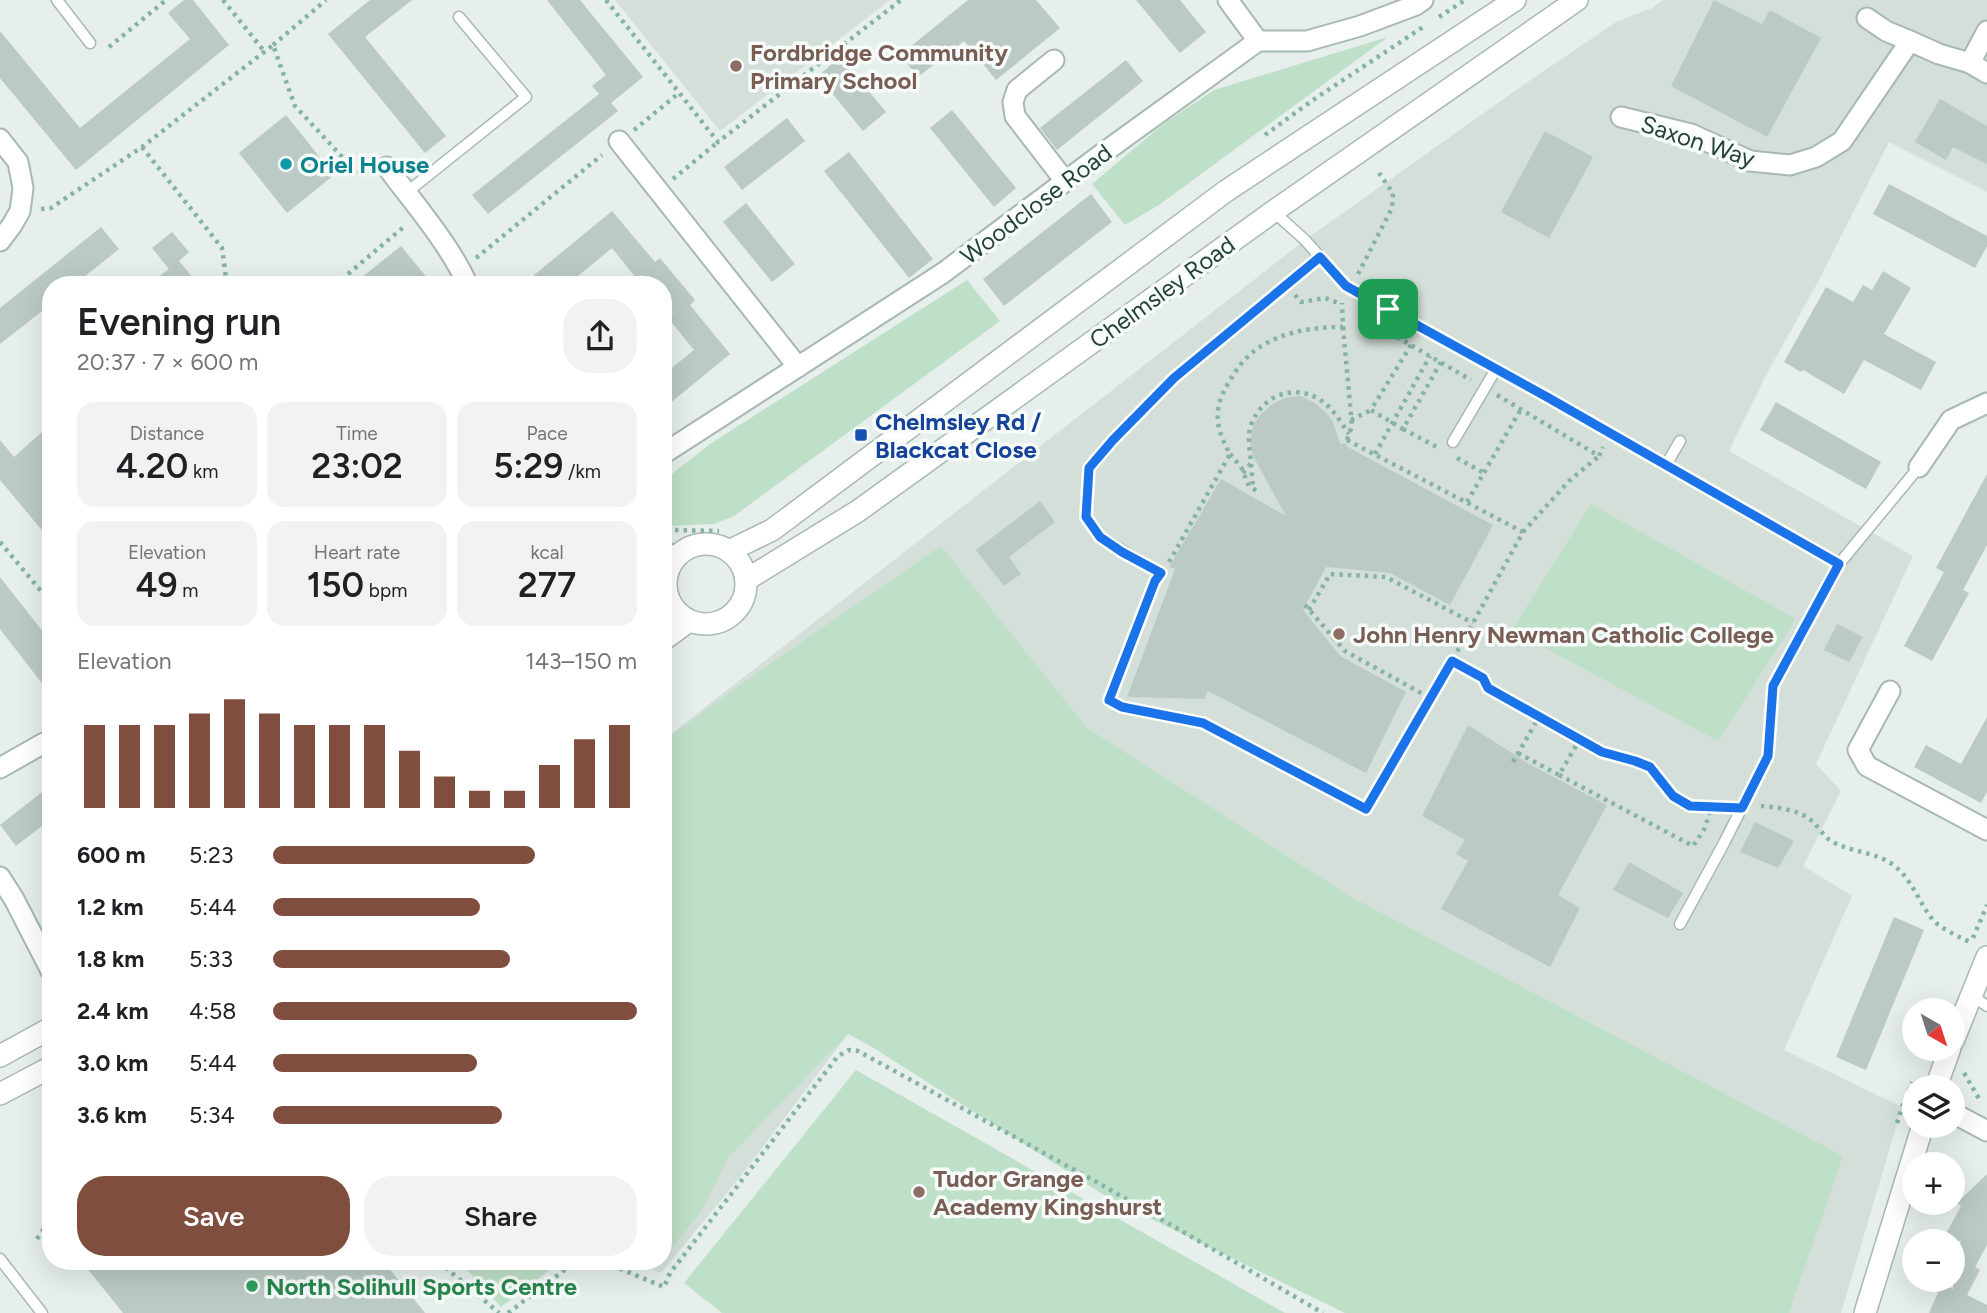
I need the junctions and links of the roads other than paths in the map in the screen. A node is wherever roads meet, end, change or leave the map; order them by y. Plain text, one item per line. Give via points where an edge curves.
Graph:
1 (57, 0) edge
2 (1228, 0) edge
3 (1423, 0) edge
4 (1515, 0) edge
5 (1577, 0) edge
6 (459, 17) dead end
7 (1867, 18) dead end
8 (1987, 31) edge
9 (1258, 41) junction
10 (1910, 41) junction
11 (90, 43) dead end
12 (1054, 60) dead end
13 (1978, 68) edge
14 (1621, 117) dead end
15 (0, 139) edge
16 (619, 141) road end
17 (387, 167) road end
18 (1065, 181) junction
19 (406, 193) junction
20 (1274, 211) junction
21 (0, 241) edge
22 (1320, 257) junction
23 (463, 276) edge
24 (1400, 287) dead end
25 (1388, 309) junction
26 (798, 367) junction
27 (1496, 369) junction
28 (1987, 403) edge
29 (1680, 441) dead end
30 (1454, 442) dead end
31 (672, 448) edge
32 (1666, 465) junction
33 (1919, 467) joint
34 (729, 551) junction
35 (672, 553) edge
36 (1839, 564) junction
37 (1161, 573) road end
38 (746, 580) junction
39 (672, 607) edge
40 (689, 621) junction
41 (672, 633) edge
42 (1890, 691) dead end
43 (42, 744) edge
44 (0, 768) edge
45 (1987, 830) edge
46 (0, 877) edge
47 (1680, 923) dead end
48 (1979, 950) edge
49 (42, 953) edge
50 (1979, 1000) edge
51 (1965, 1022) edge
52 (42, 1033) edge
53 (0, 1056) edge
54 (42, 1072) edge
55 (0, 1094) edge
56 (1965, 1120) edge
57 (1987, 1131) edge
58 (1919, 1138) edge
59 (0, 1259) edge
60 (42, 1313) edge
61 (1866, 1313) edge

1 - 11 lane
2 - 9 street
3 - 9 street via 1360,26 1307,41
4 - 34 street, Chelmsley Road via 1226,191 772,530
5 - 20 street, Chelmsley Road
6 - 19 lane via 526,97
7 - 10 street
8 - 13 street
9 - 18 street, Woodclose Road
10 - 13 street
10 - 14 street, Saxon Way via 1842,141 1816,157 1790,165 1750,162 1691,134
12 - 18 street via 1017,90 1013,102 1015,116
15 - 21 street via 18,162 23,188 20,211
16 - 26 street
17 - 19 street
18 - 26 street, Woodclose Road via 943,273
19 - 23 street
20 - 22 lane
20 - 38 street, Chelmsley Road via 858,511
22 - 25 lane via 1350,288
22 - 37 lane via 1174,378 1089,468 1086,517 1100,537
24 - 25 lane
25 - 27 lane
26 - 31 street, Woodclose Road
27 - 30 lane
27 - 32 lane
28 - 33 street via 1951,420
29 - 32 lane
32 - 36 lane
33 - 36 lane
34 - 35 street via 697,544
34 - 38 street via 741,564
36 - 47 lane via 1773,686 1768,756
38 - 40 street via 743,601 729,617 715,624
39 - 40 street
40 - 41 street
42 - 45 street via 1858,750 1867,766
43 - 44 street
46 - 49 street
48 - 50 street
50 - 51 street
52 - 53 street
54 - 55 street
56 - 57 street
58 - 61 street
59 - 60 lane

